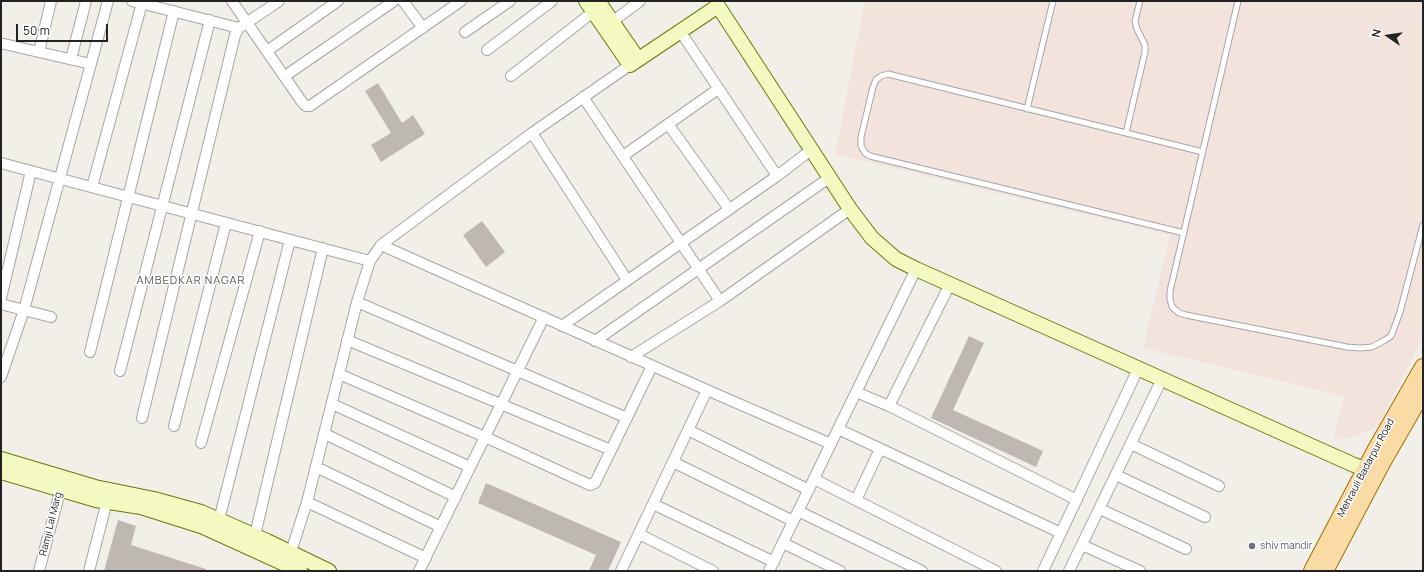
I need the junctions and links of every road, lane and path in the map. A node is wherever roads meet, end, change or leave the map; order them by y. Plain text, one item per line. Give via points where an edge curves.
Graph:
1 (51, 1) edge
2 (86, 1) edge
3 (108, 1) edge
4 (232, 1) edge
5 (279, 1) edge
6 (338, 1) edge
7 (394, 1) edge
8 (403, 1) edge
9 (461, 1) edge
10 (510, 1) edge
11 (552, 1) edge
12 (640, 1) edge
13 (1053, 1) edge
14 (1140, 1) edge
15 (1238, 1) edge
16 (137, 2) edge
17 (719, 3) edge
18 (594, 4) edge
19 (174, 11) junction
20 (210, 20) junction
21 (243, 25) junction
22 (608, 25) junction
23 (423, 28) junction
24 (680, 31) junction
25 (465, 32) dead end
26 (4, 44) dead end
27 (486, 50) dead end
28 (267, 51) junction
29 (39, 52) junction
30 (71, 59) junction
31 (634, 62) junction
32 (91, 64) junction
33 (285, 76) junction
34 (510, 76) dead end
35 (718, 89) junction
36 (583, 97) junction
37 (1027, 109) junction
38 (668, 124) junction
39 (532, 133) junction
40 (1126, 133) junction
41 (811, 150) junction
42 (1203, 152) junction
43 (623, 156) junction
44 (1, 163) edge
45 (31, 171) junction
46 (777, 176) junction
47 (59, 178) junction
48 (829, 178) junction
49 (92, 187) junction
50 (128, 196) junction
51 (162, 206) junction
52 (729, 209) junction
53 (850, 209) junction
54 (192, 214) junction
55 (226, 222) junction
56 (1423, 225) edge
57 (260, 232) junction
58 (1184, 233) junction
59 (290, 240) junction
60 (681, 243) junction
61 (381, 246) junction
62 (323, 248) junction
63 (370, 261) junction
64 (698, 269) junction
65 (916, 269) junction
66 (627, 280) junction
67 (950, 284) junction
68 (1, 298) edge
69 (720, 301) junction
70 (357, 302) junction
71 (1, 304) edge
72 (24, 310) junction
73 (51, 317) dead end
74 (544, 317) junction
75 (562, 326) junction
76 (347, 340) junction
77 (596, 341) junction
78 (90, 352) dead end
79 (631, 357) junction
80 (652, 366) junction
81 (1423, 367) edge
82 (1138, 369) junction
83 (120, 372) dead end
84 (517, 372) junction
85 (339, 374) junction
86 (1, 377) edge
87 (1162, 379) junction
88 (707, 390) junction
89 (856, 392) junction
90 (1423, 392) edge
91 (332, 404) junction
92 (501, 404) junction
93 (890, 406) junction
94 (142, 418) dead end
95 (627, 418) junction
96 (174, 426) dead end
97 (838, 429) junction
98 (688, 430) junction
99 (324, 434) junction
100 (485, 437) junction
101 (201, 443) dead end
102 (831, 444) junction
103 (1131, 444) junction
104 (880, 449) junction
105 (611, 450) junction
106 (1, 459) edge
107 (673, 462) junction
108 (316, 467) junction
109 (470, 467) junction
110 (1365, 469) junction
111 (1, 472) edge
112 (1116, 475) junction
113 (814, 479) junction
114 (62, 483) junction
115 (1219, 486) dead end
116 (809, 490) junction
117 (456, 497) junction
118 (856, 500) junction
119 (1077, 500) junction
120 (107, 502) junction
121 (307, 502) junction
122 (653, 504) junction
123 (1100, 508) junction
124 (798, 511) junction
125 (1205, 517) dead end
126 (219, 520) junction
127 (793, 521) junction
128 (441, 526) junction
129 (1061, 533) junction
130 (639, 534) junction
131 (254, 535) junction
132 (783, 543) junction
133 (1082, 545) junction
134 (1186, 549) dead end
135 (426, 558) junction
136 (293, 563) edge
137 (771, 567) edge
138 (624, 570) edge
139 (40, 571) edge
140 (89, 571) edge
141 (329, 571) edge
142 (419, 571) edge
143 (713, 571) edge
144 (840, 571) edge
145 (922, 571) edge
146 (996, 571) edge
147 (1043, 571) edge
148 (1070, 571) edge
149 (1140, 571) edge
150 (1312, 571) edge
151 (1325, 571) edge

1 - 29 street
2 - 30 street
3 - 32 street
4 - 21 street
5 - 21 street
6 - 28 street
7 - 33 street
8 - 23 street
9 - 23 street
10 - 25 street
11 - 27 street
12 - 22 street
13 - 37 lane
14 - 40 lane via 1135,21 1145,45 1145,52
15 - 42 lane
16 - 19 street
16 - 49 street
17 - 24 street
17 - 41 street
18 - 22 street
18 - 34 street
19 - 20 street
19 - 50 street
20 - 21 street
20 - 51 street
21 - 28 street
21 - 54 street via 233,42
22 - 31 street
23 - 33 street via 310,106 302,102
24 - 31 street
24 - 35 street
26 - 29 street
28 - 33 street
29 - 30 street
30 - 32 street
31 - 36 street
32 - 47 street
35 - 38 street
35 - 46 street
36 - 39 street
36 - 43 street
37 - 40 lane
37 - 58 lane via 888,74 876,80 873,87 860,137 861,146 870,156
38 - 43 street
38 - 52 street
39 - 61 street
39 - 66 street
40 - 42 lane
41 - 46 street
41 - 48 street
42 - 58 lane
43 - 60 street
44 - 45 street
45 - 47 street
45 - 68 street
46 - 52 street
47 - 49 street
47 - 72 street
48 - 53 street
48 - 64 street
49 - 50 street
50 - 51 street
50 - 78 street
51 - 54 street
51 - 83 street
52 - 60 street
53 - 65 street via 882,248 896,259
53 - 69 street
54 - 55 street
54 - 94 street
55 - 57 street
55 - 96 street
56 - 58 lane via 1400,312 1390,336 1372,348 1360,348 1179,313 1172,306 1170,295
57 - 59 street
57 - 101 street
59 - 62 street
59 - 126 street
60 - 64 street
60 - 66 street
61 - 63 street
61 - 74 street
62 - 63 street
62 - 131 street
63 - 70 street
64 - 69 street
64 - 77 street
65 - 67 street
65 - 89 street
66 - 75 street
67 - 82 street
67 - 93 street
69 - 79 street
70 - 76 street
70 - 84 street
71 - 72 street
72 - 73 street
72 - 86 street
74 - 75 street
74 - 84 street
75 - 77 street
76 - 85 street
76 - 92 street
77 - 79 street
79 - 80 street
80 - 88 street
80 - 95 street
81 - 110 main road, Mehrauli Badarpur Road
82 - 87 street
82 - 119 street
84 - 92 street
84 - 95 street
85 - 91 street
85 - 100 street
87 - 103 street
87 - 110 street
88 - 98 street
88 - 102 street
89 - 93 street
89 - 97 street
90 - 151 main road, Mehrauli Badarpur Road
91 - 99 street
91 - 109 street
92 - 100 street
92 - 105 street
93 - 119 street
95 - 105 street
97 - 102 street
97 - 104 street
98 - 107 street
98 - 116 street
99 - 108 street
99 - 117 street
100 - 105 street via 590,485 595,483
100 - 109 street
102 - 113 street
103 - 112 street
103 - 115 street
104 - 118 street
104 - 129 street
106 - 114 street
107 - 122 street
107 - 127 street
108 - 121 street
108 - 128 street
109 - 117 street
110 - 150 main road, Mehrauli Badarpur Road
111 - 114 street
112 - 123 street
112 - 125 street
113 - 116 street
113 - 118 street
114 - 120 street via 96,500
114 - 126 street via 154,498
114 - 139 street, Ramji Lal Marg
116 - 124 street
117 - 128 street
118 - 146 street
119 - 129 street
120 - 136 street via 142,507 201,526
120 - 140 street
121 - 135 street
121 - 136 street
122 - 130 street
122 - 137 street
123 - 133 street
123 - 134 street
124 - 127 street
124 - 145 street
126 - 131 street
127 - 132 street
128 - 135 street
129 - 147 street
130 - 138 street
130 - 143 street
131 - 136 street
132 - 137 street
132 - 144 street
133 - 148 street
133 - 149 street
135 - 142 street
136 - 141 street

